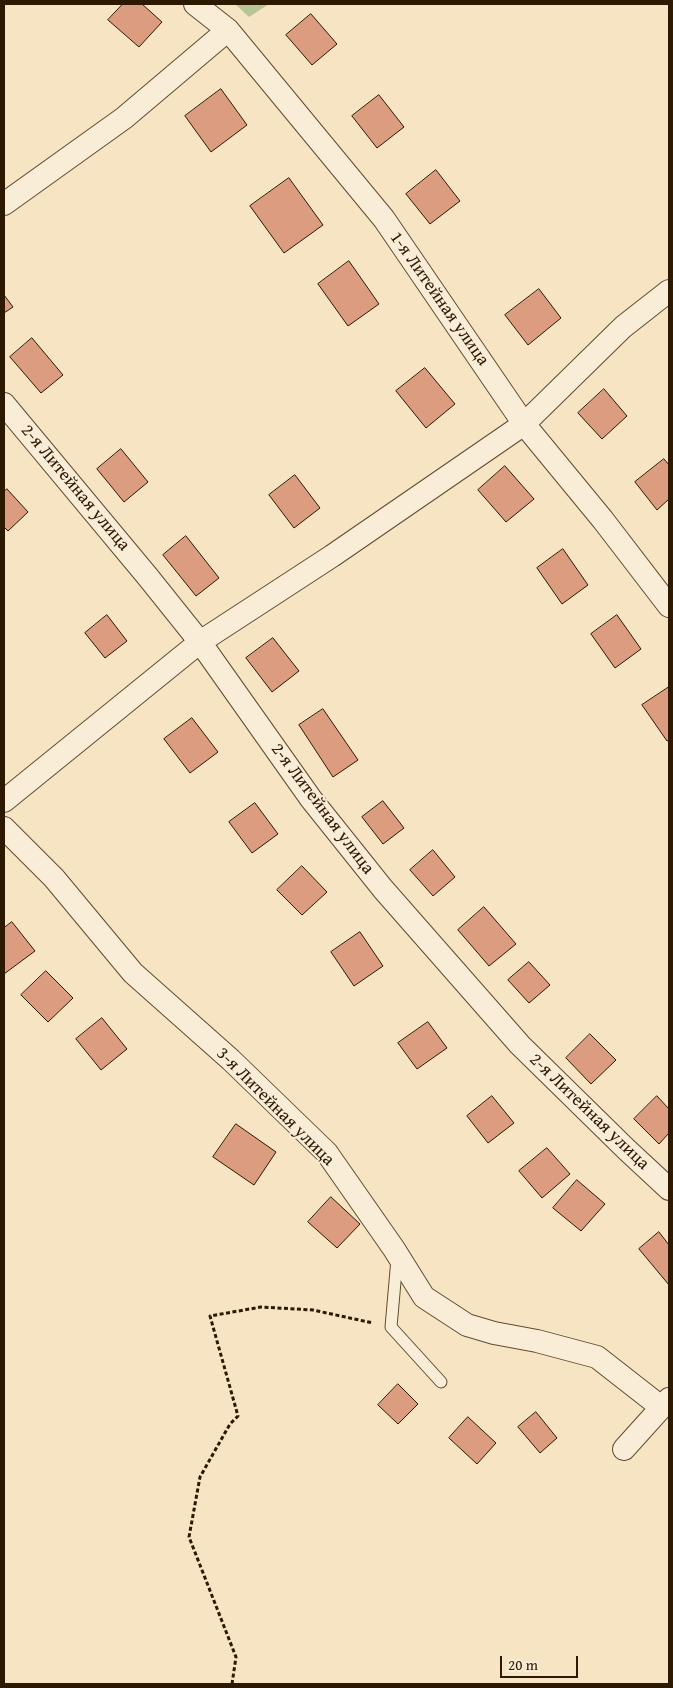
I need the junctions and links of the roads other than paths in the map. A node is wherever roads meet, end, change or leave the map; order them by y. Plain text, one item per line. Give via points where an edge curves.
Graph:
1 (195, 4) edge
2 (228, 30) junction
3 (4, 204) edge
4 (669, 291) edge
5 (4, 404) edge
6 (524, 424) junction
7 (669, 606) edge
8 (200, 642) junction
9 (4, 801) edge
10 (4, 828) edge
11 (669, 1189) edge
12 (397, 1255) junction
13 (441, 1382) dead end
14 (665, 1403) edge
15 (624, 1449) dead end

1 - 2 street, 1-я Литейная улица
2 - 3 street via 124,118
2 - 6 street, 1-я Литейная улица via 384,219
4 - 6 street via 623,327
5 - 8 street, 2-я Литейная улица
6 - 7 street, 1-я Литейная улица
6 - 8 street
8 - 9 street
8 - 11 street, 2-я Литейная улица via 311,799 383,890 520,1045
10 - 12 street, 3-я Литейная улица via 54,878 133,973 231,1060 327,1153
12 - 13 lane via 391,1327
12 - 14 street, 3-я Литейная улица via 424,1297 467,1325 596,1357
14 - 15 street

